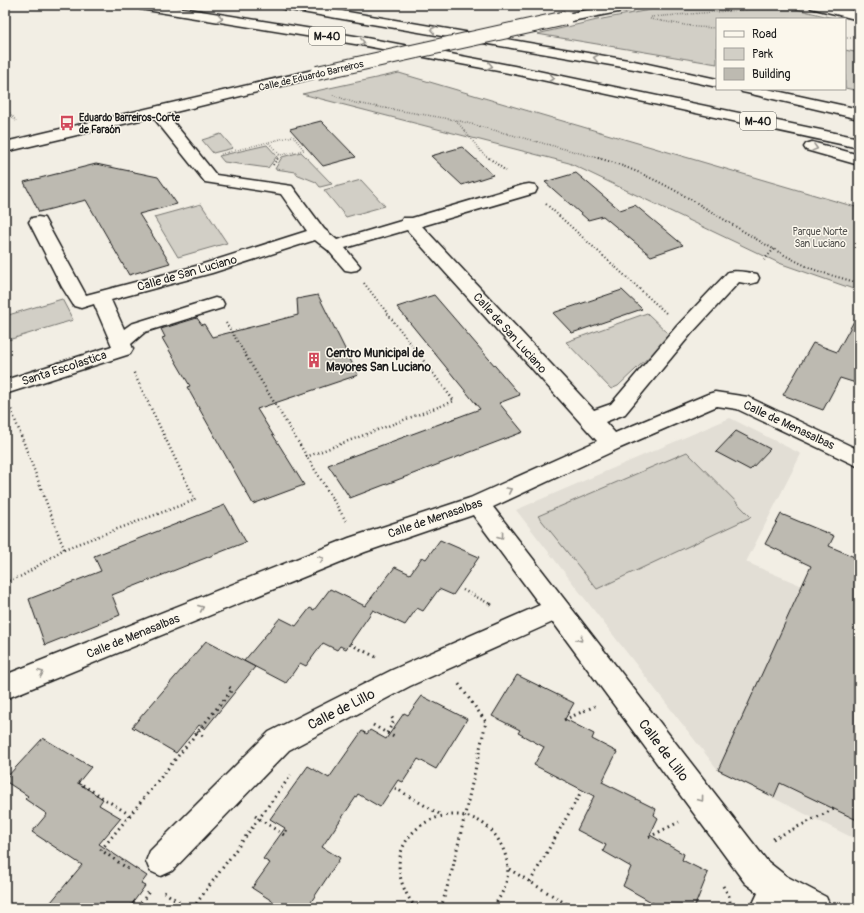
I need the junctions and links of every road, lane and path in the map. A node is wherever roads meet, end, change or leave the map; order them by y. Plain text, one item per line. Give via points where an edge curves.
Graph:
1 (140, 5) edge
2 (284, 5) edge
3 (634, 5) edge
4 (816, 5) edge
5 (621, 6) edge
6 (801, 8) dead end
7 (859, 16) edge
8 (716, 28) edge
9 (846, 38) edge
10 (854, 38) dead end
11 (634, 65) junction
12 (716, 72) edge
13 (716, 82) edge
14 (751, 90) edge
15 (811, 90) edge
16 (327, 93) dead end
17 (844, 96) dead end
18 (658, 100) junction
19 (5, 107) edge
20 (157, 112) junction
21 (859, 114) edge
22 (456, 120) junction
23 (19, 125) dead end
24 (269, 143) junction
25 (859, 143) edge
26 (5, 147) edge
27 (217, 155) dead end
28 (280, 156) junction
29 (859, 160) edge
30 (271, 169) dead end
31 (529, 189) junction
32 (38, 222) dead end
33 (409, 222) junction
34 (318, 234) junction
35 (334, 246) junction
36 (351, 266) joint
37 (750, 278) dead end
38 (859, 283) edge
39 (101, 298) junction
40 (215, 304) joint
41 (684, 330) junction
42 (124, 353) junction
43 (6, 394) edge
44 (590, 419) junction
45 (612, 442) junction
46 (306, 457) junction
47 (859, 459) edge
48 (478, 504) junction
49 (356, 545) junction
50 (64, 549) junction
51 (5, 582) edge
52 (557, 609) junction
53 (442, 660) junction
54 (5, 687) edge
55 (230, 687) dead end
56 (387, 711) dead end
57 (366, 721) dead end
58 (197, 732) junction
59 (386, 732) junction
60 (203, 736) dead end
61 (394, 737) dead end
62 (294, 772) dead end
63 (78, 782) dead end
64 (395, 788) dead end
65 (581, 792) dead end
66 (834, 809) dead end
67 (130, 815) junction
68 (255, 816) dead end
69 (442, 816) junction
70 (465, 816) junction
71 (259, 819) junction
72 (679, 822) dead end
73 (287, 829) dead end
74 (649, 837) dead end
75 (774, 839) dead end
76 (122, 865) dead end
77 (509, 869) junction
78 (157, 873) joint
79 (530, 882) junction
80 (159, 889) dead end
81 (771, 897) edge
82 (133, 902) dead end
83 (188, 908) edge
84 (193, 908) edge
85 (416, 908) edge
86 (441, 908) edge
87 (492, 908) edge
88 (573, 908) edge
89 (815, 908) edge

1 -> 18 main road, M-40 via 376,44
11 -> 2 main road, M-40
3 - 5 main road, Calle de Eduardo Barreiros
4 - 7 main road
5 - 20 main road, Calle de Eduardo Barreiros, bridge via 317,73
6 - 8 path via 753,8 649,18
9 - 10 path
11 - 12 main road
11 - 13 main road, M-40
14 - 21 main road, M-40
15 - 17 main road
16 - 22 path via 355,103
18 - 25 main road, M-40
18 -> 29 main road via 708,119
19 - 23 path
20 - 26 main road, Calle de Eduardo Barreiros
20 - 34 main road via 211,179 286,190
22 - 31 path via 483,154
22 - 38 path via 609,161 673,188 774,249 816,270
24 - 27 path
24 - 28 path
24 - 28 path via 292,136 304,150
28 - 30 path
31 - 33 main road
31 - 41 path
32 - 39 main road, Calle de San Luciano via 70,287 81,302
33 - 35 main road
33 - 44 main road, Calle de San Luciano
34 - 35 main road
34 - 39 main road, Calle de San Luciano
35 - 36 main road
36 - 46 path via 454,401
37 - 41 main road via 734,276
39 - 42 main road
40 - 42 main road via 138,328
40 - 46 path
41 - 44 main road via 618,409
42 - 43 main road, Santa Escolastica
42 - 50 path via 195,500
43 - 50 path
44 - 45 main road, Calle de San Luciano
45 - 47 main road, Calle de Menasalbas via 715,399 741,402
48 -> 45 main road, Calle de Menasalbas
46 - 49 path via 341,511
48 - 49 main road, Calle de Menasalbas
48 -> 52 main road, Calle de Lillo
54 -> 49 main road, Calle de Menasalbas
50 - 51 path via 22,576
52 - 53 main road, Calle de Lillo
52 -> 81 main road, Calle de Lillo via 756,872
53 - 70 path via 486,722
53 - 78 main road, Calle de Lillo via 401,678 279,741
55 - 58 path via 232,689
56 - 59 path via 394,721
57 - 59 path
58 - 60 path
58 - 67 path
59 - 61 path
62 - 71 path
63 - 67 path
64 - 69 path
65 - 79 path
66 - 75 path
67 - 76 path via 101,850
68 - 71 path
69 - 70 path
69 - 85 path via 425,821 411,832 402,847 398,864 400,882 408,900
70 - 77 path via 482,822 496,834 505,851
70 - 86 path
71 - 73 path via 284,835
71 - 84 path
72 - 74 path
77 - 79 path
77 - 87 path via 506,886 499,901
78 - 82 path via 139,906
79 - 88 path
80 - 83 path
81 - 89 main road, Calle de Lillo

